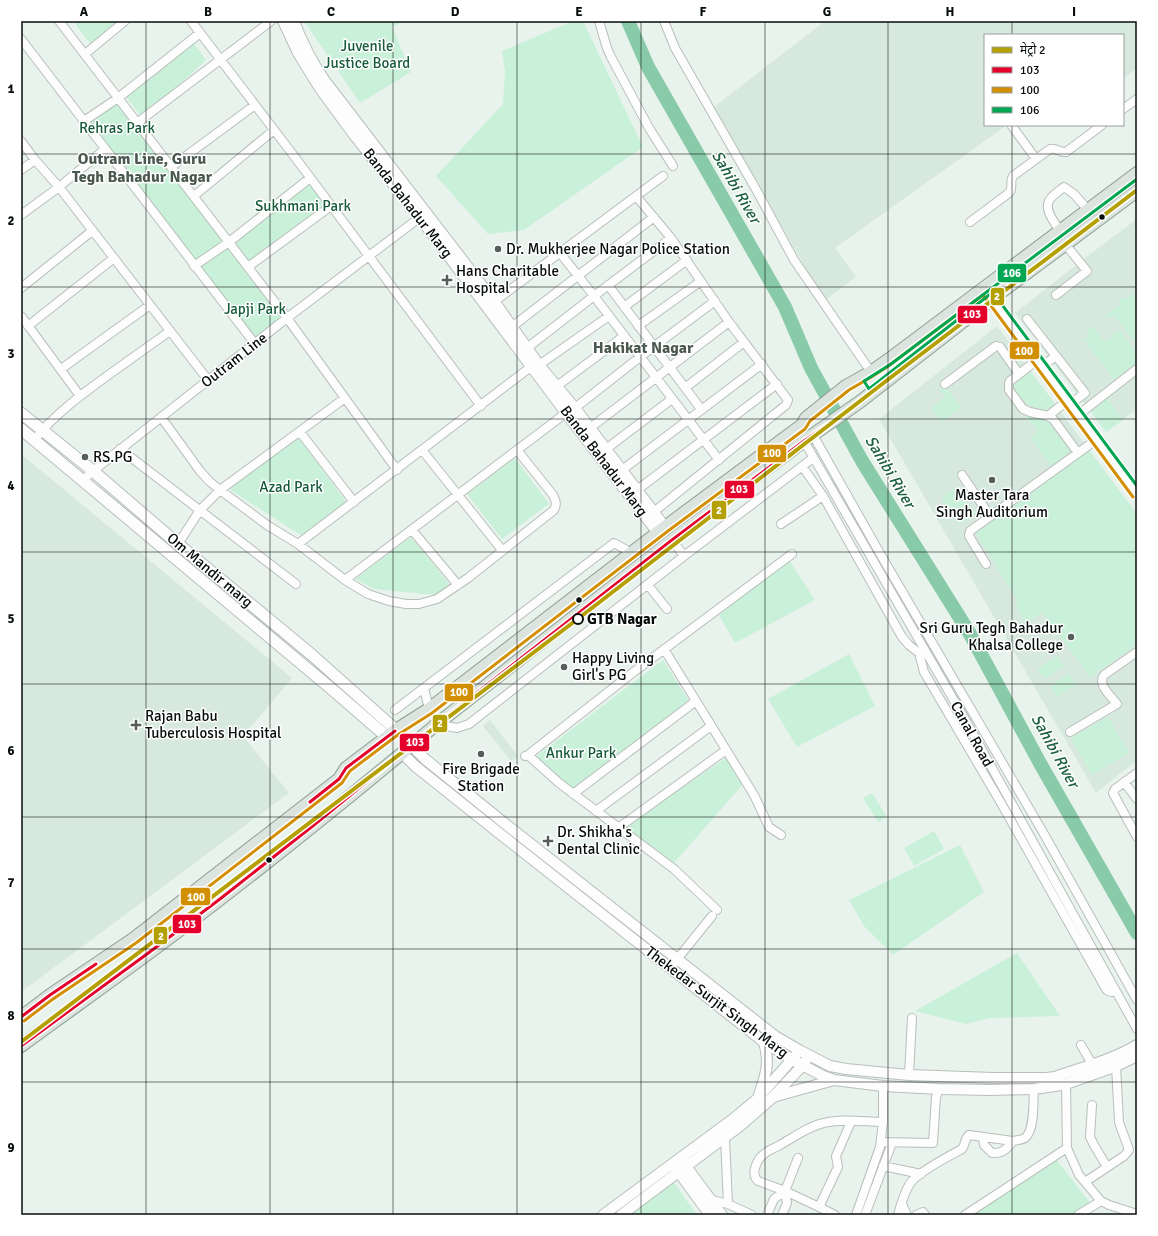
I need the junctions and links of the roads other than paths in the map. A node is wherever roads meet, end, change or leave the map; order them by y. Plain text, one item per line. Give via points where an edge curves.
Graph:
1 (60, 21) edge
2 (125, 21) edge
3 (191, 21) edge
4 (283, 21) edge
5 (294, 21) edge
6 (599, 21) edge
7 (664, 21) edge
8 (266, 22) edge
9 (200, 33) junction
10 (21, 39) edge
11 (84, 54) junction
12 (221, 59) junction
13 (118, 98) junction
14 (1137, 99) edge
15 (255, 105) junction
16 (1124, 108) edge
17 (84, 121) junction
18 (137, 123) junction
19 (1012, 126) dead end
20 (1101, 126) edge
21 (274, 130) junction
22 (21, 141) edge
23 (105, 149) junction
24 (1036, 159) junction
25 (35, 160) junction
26 (673, 166) dead end
27 (171, 167) junction
28 (21, 170) edge
29 (1137, 173) edge
30 (663, 176) dead end
31 (310, 178) junction
32 (59, 187) junction
33 (1137, 192) edge
34 (194, 196) junction
35 (636, 196) junction
36 (331, 206) junction
37 (1088, 210) junction
38 (21, 215) edge
39 (423, 216) junction
40 (654, 217) junction
41 (970, 222) dead end
42 (92, 230) junction
43 (1060, 231) junction
44 (671, 238) junction
45 (229, 242) junction
46 (1066, 244) junction
47 (560, 253) junction
48 (368, 256) junction
49 (114, 258) junction
50 (687, 260) junction
51 (194, 266) junction
52 (248, 267) junction
53 (578, 276) junction
54 (701, 281) junction
55 (608, 286) junction
56 (21, 288) edge
57 (984, 288) junction
58 (1056, 295) dead end
59 (594, 296) junction
60 (992, 299) junction
61 (715, 301) junction
62 (490, 304) junction
63 (150, 305) junction
64 (624, 307) junction
65 (21, 316) edge
66 (609, 316) junction
67 (287, 318) junction
68 (1027, 319) dead end
69 (729, 322) junction
70 (28, 326) junction
71 (513, 326) junction
72 (638, 326) junction
73 (170, 331) junction
74 (624, 336) junction
75 (744, 342) junction
76 (255, 344) junction
77 (654, 346) junction
78 (527, 348) junction
79 (1056, 356) junction
80 (640, 357) junction
81 (1040, 363) junction
82 (762, 364) junction
83 (535, 366) junction
84 (670, 367) junction
85 (61, 369) junction
86 (1137, 369) edge
87 (871, 372) junction
88 (1019, 374) junction
89 (656, 378) junction
90 (208, 380) junction
91 (852, 383) junction
92 (777, 384) junction
93 (945, 384) dead end
94 (557, 386) junction
95 (686, 388) junction
96 (80, 396) junction
97 (345, 398) junction
98 (864, 398) junction
99 (672, 399) junction
100 (1069, 403) junction
101 (481, 406) junction
102 (701, 409) junction
103 (570, 410) junction
104 (21, 413) edge
105 (1078, 415) junction
106 (1048, 416) junction
107 (161, 417) junction
108 (689, 419) junction
109 (21, 428) edge
110 (590, 428) junction
111 (42, 430) junction
112 (300, 432) junction
113 (812, 436) junction
114 (35, 439) junction
115 (704, 439) junction
116 (1096, 440) junction
117 (606, 448) junction
118 (120, 449) junction
119 (422, 450) junction
120 (517, 450) junction
121 (1078, 453) junction
122 (813, 458) junction
123 (719, 460) junction
124 (802, 466) junction
125 (93, 470) junction
126 (397, 470) junction
127 (622, 470) junction
128 (962, 475) dead end
129 (83, 480) junction
130 (220, 490) junction
131 (637, 490) junction
132 (458, 494) junction
133 (1137, 494) edge
134 (822, 496) junction
135 (354, 502) junction
136 (200, 510) junction
137 (650, 515) junction
138 (990, 516) junction
139 (781, 524) dead end
140 (412, 530) junction
141 (662, 530) junction
142 (672, 540) junction
143 (178, 544) junction
144 (298, 544) junction
145 (502, 550) junction
146 (632, 553) junction
147 (792, 554) dead end
148 (684, 556) junction
149 (986, 564) dead end
150 (345, 580) junction
151 (296, 584) dead end
152 (458, 585) junction
153 (648, 585) junction
154 (667, 609) dead end
155 (664, 649) junction
156 (922, 651) junction
157 (1137, 652) edge
158 (424, 688) junction
159 (696, 701) junction
160 (395, 710) dead end
161 (429, 710) junction
162 (976, 718) junction
163 (967, 723) junction
164 (437, 724) junction
165 (711, 726) junction
166 (957, 729) junction
167 (1070, 732) dead end
168 (392, 734) junction
169 (406, 749) junction
170 (726, 750) junction
171 (1137, 773) edge
172 (1124, 782) junction
173 (573, 794) junction
174 (1137, 799) edge
175 (596, 811) junction
176 (618, 828) junction
177 (1136, 831) edge
178 (782, 835) dead end
179 (108, 956) junction
180 (677, 959) junction
181 (670, 968) junction
182 (121, 972) junction
183 (1115, 990) junction
184 (1137, 1000) edge
185 (21, 1017) edge
186 (912, 1018) dead end
187 (1137, 1029) edge
188 (764, 1042) junction
189 (1081, 1045) dead end
190 (1137, 1045) edge
191 (21, 1046) edge
192 (799, 1050) junction
193 (809, 1055) junction
194 (1137, 1056) edge
195 (793, 1060) junction
196 (1092, 1064) junction
197 (803, 1065) junction
198 (1116, 1066) junction
199 (909, 1075) junction
200 (834, 1080) junction
201 (1066, 1084) junction
202 (883, 1086) junction
203 (939, 1089) junction
204 (1034, 1089) junction
205 (772, 1098) junction
206 (757, 1099) junction
207 (1092, 1105) dead end
208 (851, 1122) junction
209 (883, 1122) junction
210 (725, 1138) junction
211 (983, 1138) junction
212 (1013, 1141) junction
213 (880, 1142) junction
214 (892, 1143) junction
215 (1067, 1148) junction
216 (798, 1158) dead end
217 (679, 1165) junction
218 (883, 1166) junction
219 (1107, 1166) junction
220 (921, 1174) junction
221 (1085, 1182) junction
222 (786, 1191) junction
223 (698, 1199) junction
224 (710, 1199) junction
225 (1101, 1201) junction
226 (728, 1204) junction
227 (902, 1204) junction
228 (820, 1207) junction
229 (1137, 1214) edge
230 (603, 1215) edge
231 (621, 1215) edge
232 (710, 1215) edge
233 (722, 1215) edge
234 (752, 1215) edge
235 (767, 1215) edge
236 (782, 1215) edge
237 (835, 1215) edge
238 (856, 1215) edge
239 (865, 1215) edge
240 (898, 1215) edge
241 (907, 1215) edge
242 (916, 1215) edge
243 (925, 1215) edge
244 (965, 1215) edge
245 (1078, 1215) edge

1 - 11 street
2 - 11 street
3 - 9 street
4 - 39 street, Banda Bahadur Marg via 301,58 321,90
5 - 39 street, Banda Bahadur Marg via 310,58 325,81
6 - 26 street via 611,57 649,128
7 - 87 street via 675,48 794,260
8 - 12 street
9 - 12 street
9 - 13 street
10 - 17 street
11 - 13 street
12 - 15 street
12 - 18 street
13 - 17 street
13 - 18 street
14 - 16 street
15 - 21 street
15 - 27 street
17 - 23 street
18 - 27 street
19 - 24 street
20 - 24 street via 1066,152 1052,148
21 - 31 street
21 - 34 street
22 - 25 street
23 - 32 street
23 - 51 street
24 - 41 street via 1012,177 1012,189 1009,193
25 - 28 street
25 - 32 street
27 - 34 street
29 - 37 main road
30 - 35 street
31 - 36 street
31 - 45 street
32 - 38 street
32 - 42 street
33 - 46 main road
34 - 45 street
35 - 40 street
35 - 47 street
36 - 48 street
36 - 52 street
37 - 43 main road
37 - 43 street via 1064,187 1049,199 1048,205 1049,212
39 - 48 street, Outram Line
39 - 62 street, Banda Bahadur Marg
40 - 44 street
40 - 53 street
42 - 49 street
42 - 56 street
43 - 57 main road
44 - 50 street
44 - 55 street
45 - 51 street
45 - 52 street
46 - 58 street via 1087,271
46 - 60 main road
47 - 53 street
47 - 62 street
48 - 67 street, Outram Line
48 - 101 street
49 - 63 street
49 - 70 street
50 - 54 street
50 - 64 street
51 - 76 street
52 - 67 street
53 - 59 street
53 - 71 street
54 - 61 street
54 - 72 street
55 - 59 street
55 - 64 street
57 - 60 street
57 - 87 main road
59 - 66 street
59 - 78 street
60 - 81 street
60 - 98 main road
61 - 69 street
61 - 77 street
62 - 71 street, Banda Bahadur Marg
62 - 83 street, Banda Bahadur Marg
63 - 73 street
63 - 85 street
64 - 72 street
65 - 70 street
66 - 74 street
66 - 83 street
67 - 76 street, Outram Line
67 - 97 street
68 - 79 street
69 - 75 street
69 - 84 street
70 - 85 street
71 - 78 street, Banda Bahadur Marg
72 - 77 street
73 - 90 street
73 - 96 street
74 - 80 street
74 - 94 street
75 - 82 street
75 - 95 street
76 - 90 street, Outram Line
77 - 80 street
77 - 84 street
78 - 83 street, Banda Bahadur Marg
79 - 81 street
79 - 100 street via 1085,393
80 - 89 street
80 - 103 street
81 - 88 street
81 - 100 street
82 - 92 street
82 - 102 street
83 - 94 street, Banda Bahadur Marg
83 - 101 street
83 - 103 street, Banda Bahadur Marg
84 - 89 street
84 - 95 street
85 - 96 street
86 - 105 street
87 - 91 main road
88 - 93 street via 1000,347 996,346
88 - 106 street via 1008,383 1009,390 1023,409
89 - 99 street
89 - 110 street
90 - 107 street, Outram Line
91 - 98 main road
91 - 141 main road via 806,418 802,425
92 - 115 street
92 - 123 street via 788,400 786,406
94 - 103 street, Banda Bahadur Marg
95 - 102 street
96 - 111 street
97 - 112 street
97 - 126 street
98 - 113 main road
99 - 108 street
99 - 117 street
100 - 105 street
100 - 106 street
101 - 119 street
102 - 108 street
103 - 110 street, Banda Bahadur Marg
103 - 120 street
103 - 137 street, Banda Bahadur Marg
104 - 111 main road, Om Mandir marg
105 - 116 street
106 - 121 street
107 - 118 street, Outram Line
107 - 130 street via 200,471
108 - 115 street
108 - 127 street
109 - 114 main road, Om Mandir marg
110 - 117 street, Banda Bahadur Marg
111 - 114 street
111 - 125 main road, Om Mandir marg
112 - 130 street
112 - 135 street
113 - 122 street, Canal Road
113 - 142 main road
113 - 162 street
114 - 129 main road, Om Mandir marg
115 - 123 street
115 - 131 street
116 - 121 street
116 - 133 street
117 - 127 street, Banda Bahadur Marg
118 - 125 street, Outram Line
118 - 136 street
119 - 126 street
119 - 132 street
120 - 132 street
120 - 145 street via 553,495 556,505 554,510
121 - 138 street
122 - 124 street
122 - 156 street, Canal Road
123 - 137 street
124 - 134 street
124 - 148 street
125 - 129 street, Outram Line
125 - 143 main road, Om Mandir marg
126 - 135 street
127 - 131 street, Banda Bahadur Marg
128 - 138 street
129 - 168 main road, Om Mandir marg via 334,691
130 - 136 street
130 - 144 street via 267,525
131 - 137 street, Banda Bahadur Marg
132 - 140 street
132 - 145 street
134 - 139 street
134 - 156 street via 902,637
135 - 144 street
136 - 143 street
136 - 151 street
137 - 141 street, Banda Bahadur Marg
138 - 149 street via 969,533
140 - 150 street
140 - 152 street
141 - 146 main road
142 - 148 street
142 - 164 main road
143 - 168 main road, Om Mandir marg via 312,655
144 - 150 street
145 - 152 street
146 - 158 street via 614,543
146 - 161 main road
147 - 155 street
148 - 153 street
150 - 152 street via 368,594 406,604 419,604 437,599
153 - 154 street
153 - 164 street via 469,724 457,728
155 - 159 street
155 - 173 street via 526,756
156 - 163 street, Canal Road
156 - 166 street via 924,672
157 - 167 street via 1102,679 1104,687 1117,704
158 - 160 street
158 - 161 street
159 - 165 street
159 - 173 street
161 - 168 main road
162 - 163 street
162 - 184 street
163 - 166 street
163 - 183 street, Canal Road
164 - 169 main road
165 - 170 street
165 - 175 street
166 - 183 street via 1106,988 1112,992
168 - 179 main road via 346,768 340,779
169 - 180 street, Thekedar Surjit Singh Marg via 425,759
169 - 181 street, Thekedar Surjit Singh Marg via 415,766
169 - 182 main road via 296,839
170 - 176 street
170 - 178 street via 754,795 769,827
171 - 172 street
172 - 174 street
172 - 177 street via 1115,789 1114,795
173 - 175 street
175 - 176 street
176 - 180 street via 674,869 715,913
179 - 182 main road
179 - 185 main road
180 - 181 street
180 - 192 street, Thekedar Surjit Singh Marg via 775,1036
181 - 188 street, Thekedar Surjit Singh Marg
182 - 191 main road
183 - 187 street, Canal Road
186 - 199 street
188 - 195 street, Thekedar Surjit Singh Marg
188 - 206 street via 768,1062
189 - 196 street
190 - 196 street, Thekedar Surjit Singh Marg
192 - 193 street, Thekedar Surjit Singh Marg
192 - 195 street
193 - 197 street
193 - 199 street, Thekedar Surjit Singh Marg via 830,1066
194 - 198 street, Thekedar Surjit Singh Marg
195 - 197 street, Thekedar Surjit Singh Marg
195 - 206 street
196 - 199 street, Thekedar Surjit Singh Marg via 1046,1078
197 - 200 street, Thekedar Surjit Singh Marg
197 - 205 street
198 - 201 street, Thekedar Surjit Singh Marg
198 - 219 street via 1119,1122 1128,1150
200 - 202 street, Thekedar Surjit Singh Marg
200 - 205 street
201 - 204 street, Thekedar Surjit Singh Marg
201 - 215 street
202 - 203 street, Thekedar Surjit Singh Marg
202 - 209 street
203 - 204 street, Thekedar Surjit Singh Marg
203 - 214 street via 936,1097 933,1143
204 - 212 street via 1030,1132 1024,1138
205 - 210 street
206 - 217 street
207 - 219 street via 1090,1137
208 - 209 street
208 - 222 street via 824,1123 811,1128 759,1159 754,1175 758,1181
208 - 228 street via 836,1156 838,1167
209 - 213 street
210 - 217 street
210 - 226 street
211 - 212 street
211 - 212 street via 984,1145 992,1153 1003,1152
211 - 220 street via 969,1135 962,1149
213 - 214 street
213 - 238 street
214 - 218 street
215 - 221 street via 1079,1175
215 - 244 street
216 - 222 street
217 - 223 street
217 - 224 street
217 - 230 street
217 - 231 street
218 - 220 street
218 - 239 street
219 - 221 street
220 - 227 street via 912,1181
221 - 225 street
222 - 228 street
222 - 235 street via 774,1199
222 - 236 street via 787,1203
223 - 224 street
223 - 232 street
224 - 226 street
224 - 233 street
225 - 229 street
225 - 245 street
226 - 234 street
227 - 240 street
227 - 241 street
228 - 237 street
242 - 243 street via 923,1212

